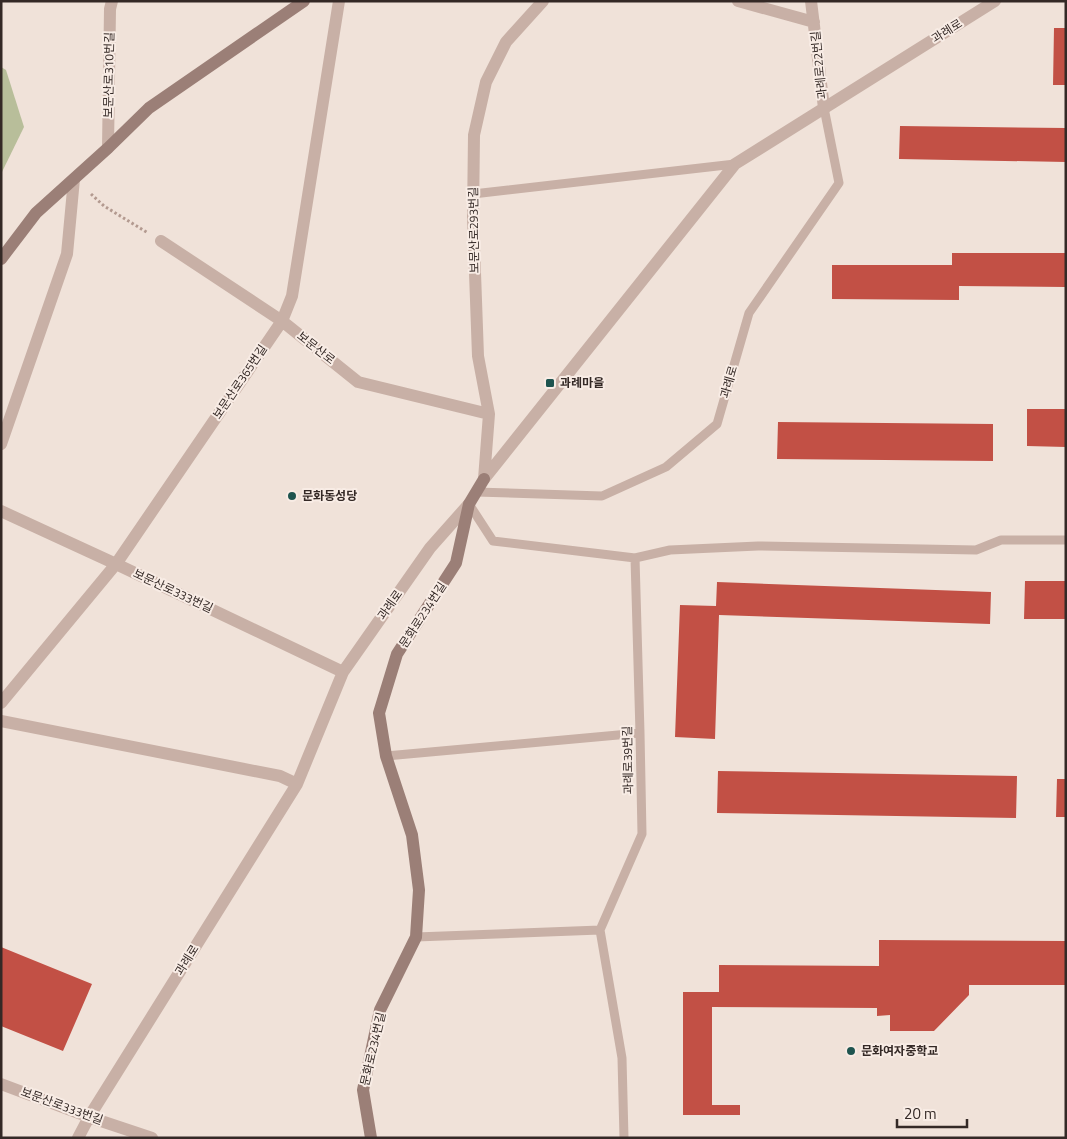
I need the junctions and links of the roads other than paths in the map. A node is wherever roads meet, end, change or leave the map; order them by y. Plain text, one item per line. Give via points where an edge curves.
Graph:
1 (112, 1) edge
2 (304, 1) edge
3 (339, 1) edge
4 (543, 1) edge
5 (738, 1) edge
6 (811, 1) edge
7 (995, 1) edge
8 (814, 22) junction
9 (824, 108) junction
10 (108, 148) junction
11 (735, 164) junction
12 (74, 179) junction
13 (473, 194) junction
14 (161, 241) dead end
15 (1, 259) edge
16 (282, 321) junction
17 (489, 414) junction
18 (1, 444) edge
19 (484, 479) junction
20 (476, 492) junction
21 (469, 504) junction
22 (1, 511) edge
23 (1066, 540) edge
24 (635, 558) junction
25 (116, 564) junction
26 (344, 672) junction
27 (1, 703) edge
28 (1, 721) edge
29 (640, 732) junction
30 (386, 756) junction
31 (297, 784) junction
32 (600, 930) junction
33 (416, 937) junction
34 (1, 1084) edge
35 (89, 1117) junction
36 (78, 1138) edge
37 (152, 1138) edge
38 (371, 1138) edge
39 (624, 1138) edge

1 - 10 street, 보문산로310번길
2 - 10 main road via 149,108
3 - 16 street, 보문산로365번길 via 292,296
4 - 13 street, 보문산로293번길 via 506,42 486,82 474,135
5 - 8 street, 과례로22번길
6 - 8 street, 과례로22번길
7 - 9 street, 과례로
8 - 9 street, 과례로22번길
9 - 11 street, 과례로
9 - 20 lane, 과례로 via 839,182 749,313 717,424 666,467 602,496
10 - 12 main road
11 - 13 lane, 과례로
11 - 19 street, 과례로
12 - 15 main road via 36,213
12 - 18 street via 67,254
13 - 17 street, 보문산로293번길 via 478,356
14 - 16 street, 보문산로
16 - 17 street, 보문산로 via 358,382
16 - 25 street, 보문산로365번길
17 - 19 street, 보문산로293번길
19 - 20 main road, 과례로
20 - 21 main road, 과례로
21 - 24 lane via 493,541
21 - 26 street, 과례로 via 430,548
21 - 30 main road, 문화로234번길 via 456,563 397,654 378,713
22 - 25 street, 보문산로333번길
23 - 24 lane via 1002,540 976,550 748,547 670,550
24 - 29 lane, 과례로39번길
25 - 26 street, 보문산로333번길
25 - 27 street, 보문산로365번길
26 - 31 street, 과례로
28 - 31 street via 280,776
29 - 30 lane
29 - 32 lane, 과례로39번길 via 642,834
30 - 33 main road, 문화로234번길 via 412,835 420,890
31 - 35 street, 과례로
32 - 33 lane
32 - 39 lane via 622,1058
33 - 38 main road, 문화로234번길 via 380,1010 363,1090
34 - 35 street, 보문산로333번길
35 - 36 street, 과례로
35 - 37 street, 보문산로333번길

